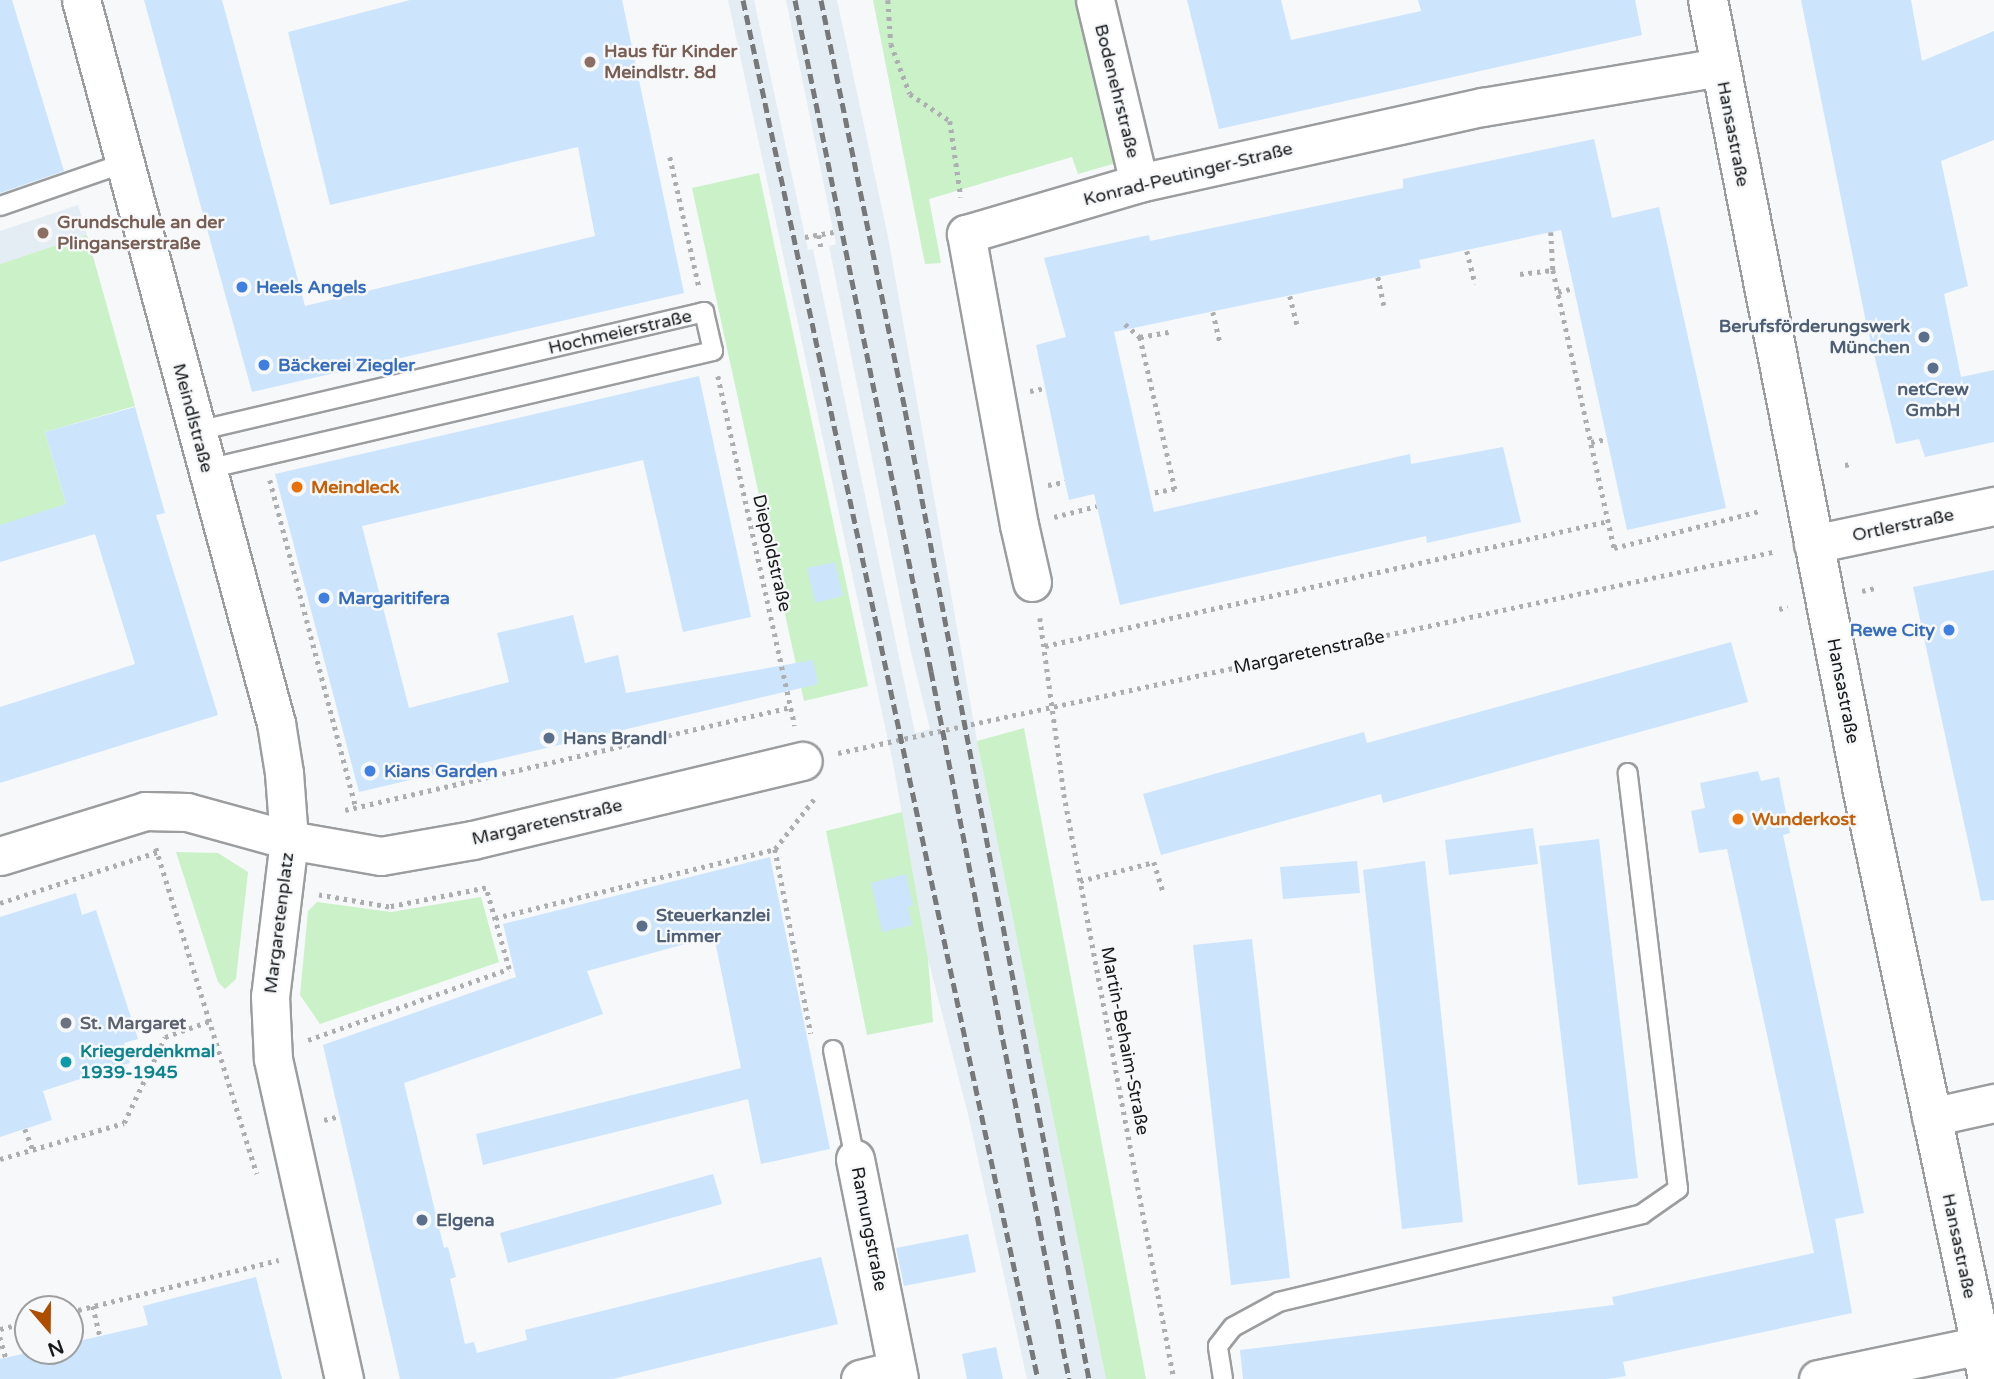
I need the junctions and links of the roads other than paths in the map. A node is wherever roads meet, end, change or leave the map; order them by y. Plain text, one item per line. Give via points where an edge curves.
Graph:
1 (81, 0) edge
2 (1095, 0) edge
3 (1708, 0) edge
4 (1720, 66) junction
5 (124, 163) junction
6 (1139, 183) junction
7 (0, 206) edge
8 (197, 432) junction
9 (207, 469) junction
10 (1994, 506) edge
11 (1813, 544) junction
12 (1032, 582) dead end
13 (803, 761) road end
14 (1628, 773) dead end
15 (289, 832) junction
16 (0, 856) edge
17 (833, 1050) road end
18 (1994, 1103) edge
19 (1931, 1117) junction
20 (855, 1159) joint
21 (1985, 1362) edge
22 (898, 1375) edge
23 (344, 1379) edge
24 (860, 1379) edge
25 (1223, 1379) edge
26 (1818, 1379) edge

1 - 5 street, Meindlstraße
2 - 6 street, Bodenehrstraße
3 - 4 street, Hansastraße
4 - 6 street, Konrad-Peutinger-Straße via 1483,107
4 - 11 street, Hansastraße
5 - 7 lane
5 - 8 street, Meindlstraße
6 - 12 street, Konrad-Peutinger-Straße via 966,234
8 - 9 street, Meindlstraße
8 - 9 lane, Hochmeierstraße via 704,312 712,351
9 - 15 street, Meindlstraße via 276,723
10 - 11 street, Ortlerstraße
11 - 19 street, Hansastraße
13 - 15 street, Margaretenstraße via 472,840 382,856
14 - 25 lane via 1678,1189 1642,1214 1279,1302 1233,1327 1218,1346
15 - 16 street, Margaretenplatz via 187,812 145,811
15 - 23 street, Margaretenplatz via 270,996 273,1059
17 - 20 lane, Ramungstraße
18 - 19 street
19 - 21 street, Hansastraße
20 - 22 street, Ramungstraße
21 - 26 street
22 - 24 street, Ramungstraße

